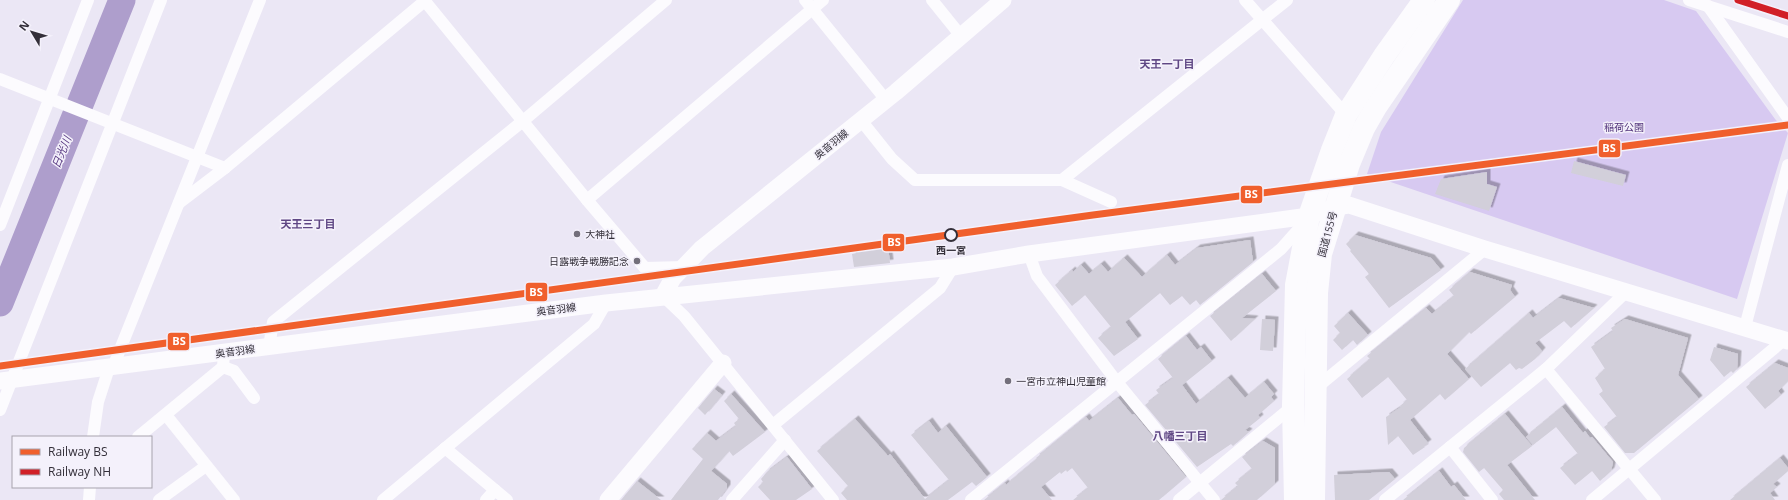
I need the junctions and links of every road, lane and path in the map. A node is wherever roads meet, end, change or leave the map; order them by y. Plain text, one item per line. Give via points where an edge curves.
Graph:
1 (88, 0) edge
2 (161, 0) edge
3 (260, 0) edge
4 (425, 0) edge
5 (666, 0) edge
6 (823, 0) edge
7 (932, 0) edge
8 (1003, 0) edge
9 (1245, 0) edge
10 (1287, 0) edge
11 (1424, 0) edge
12 (1449, 0) edge
13 (1688, 0) edge
14 (809, 4) edge
15 (1708, 6) junction
16 (1263, 21) junction
17 (1788, 32) edge
18 (961, 36) junction
19 (0, 79) edge
20 (53, 99) junction
21 (886, 100) junction
22 (1346, 115) junction
23 (1788, 118) edge
24 (860, 119) junction
25 (523, 121) junction
26 (110, 122) junction
27 (196, 156) junction
28 (1788, 166) edge
29 (225, 168) junction
30 (1062, 180) junction
31 (587, 200) junction
32 (179, 202) junction
33 (1111, 202) dead end
34 (1335, 207) junction
35 (1309, 216) junction
36 (0, 225) edge
37 (1485, 249) junction
38 (1029, 254) junction
39 (684, 267) junction
40 (953, 267) junction
41 (1626, 292) junction
42 (663, 296) junction
43 (606, 302) junction
44 (1745, 327) junction
45 (1786, 340) edge
46 (269, 347) junction
47 (224, 360) junction
48 (723, 363) junction
49 (111, 368) junction
50 (1546, 368) junction
51 (6, 381) edge
52 (1117, 382) junction
53 (1316, 388) junction
54 (254, 398) dead end
55 (1293, 406) junction
56 (0, 410) edge
57 (166, 415) junction
58 (773, 425) junction
59 (93, 436) edge
60 (139, 436) edge
61 (785, 440) junction
62 (1450, 447) junction
63 (445, 448) junction
64 (206, 466) junction
65 (1629, 469) junction
66 (1200, 483) junction
67 (90, 488) edge
68 (495, 490) junction
69 (90, 500) edge
70 (159, 500) edge
71 (234, 500) edge
72 (383, 500) edge
73 (486, 500) edge
74 (506, 500) edge
75 (608, 500) edge
76 (732, 500) edge
77 (833, 500) edge
78 (972, 500) edge
79 (1179, 500) edge
80 (1214, 500) edge
81 (1295, 500) edge
82 (1314, 500) edge
83 (1385, 500) edge
84 (1492, 500) edge
85 (1592, 500) edge
86 (1655, 500) edge

1 - 20 street
2 - 26 street
3 - 27 street
4 - 25 street
4 - 29 street
5 - 25 street
6 - 14 street
7 - 18 street
8 - 18 street, 奥音羽線
9 - 16 street
10 - 16 street
11 - 22 highway, 国道155号
12 - 34 highway, 国道155号 via 1364,128
13 - 15 street
14 - 21 street
14 - 31 street
15 - 17 street
15 - 23 street
16 - 22 street
16 - 30 street
18 - 21 street, 奥音羽線
19 - 20 street
20 - 26 street
20 - 36 street
21 - 24 street, 奥音羽線
22 - 35 highway, 国道155号
24 - 30 street via 892,159 915,180
24 - 39 street, 奥音羽線 via 702,248
25 - 31 street
25 - 46 street via 273,322
26 - 27 street
26 - 51 street
27 - 29 street
27 - 32 street
28 - 44 street
29 - 32 street
30 - 33 street
31 - 39 street via 645,268
32 - 49 street
34 - 35 street
34 - 37 street via 1349,205
34 - 53 highway, 国道155号 via 1321,254
35 - 38 street
35 - 52 street via 1281,249
35 - 55 highway, 国道155号 via 1296,285
37 - 41 street
37 - 53 street
38 - 40 street
38 - 52 street via 1037,276
39 - 42 street, 奥音羽線 via 673,278
40 - 42 street
40 - 58 street via 940,288
41 - 44 street
41 - 50 street
42 - 43 street, 奥音羽線
42 - 48 street via 684,316
43 - 46 street, 奥音羽線
43 - 63 street via 594,324
44 - 45 street
45 - 65 street
46 - 47 street, 奥音羽線
47 - 49 street, 奥音羽線
47 - 54 street
47 - 57 street
48 - 58 street
48 - 75 street
49 - 51 street, 奥音羽線
49 - 59 street via 98,402
50 - 62 street
50 - 65 street
51 - 56 street
52 - 66 street
52 - 78 street
53 - 82 highway, 国道155号
55 - 66 street
55 - 81 highway, 国道155号
57 - 60 street
57 - 64 street
58 - 61 street
61 - 76 street
61 - 77 street
62 - 83 street
62 - 84 street
63 - 68 street
63 - 72 street
64 - 70 street
64 - 71 street
65 - 85 street
65 - 86 street
66 - 79 street
66 - 80 street
67 - 69 street
68 - 73 street
68 - 74 street

